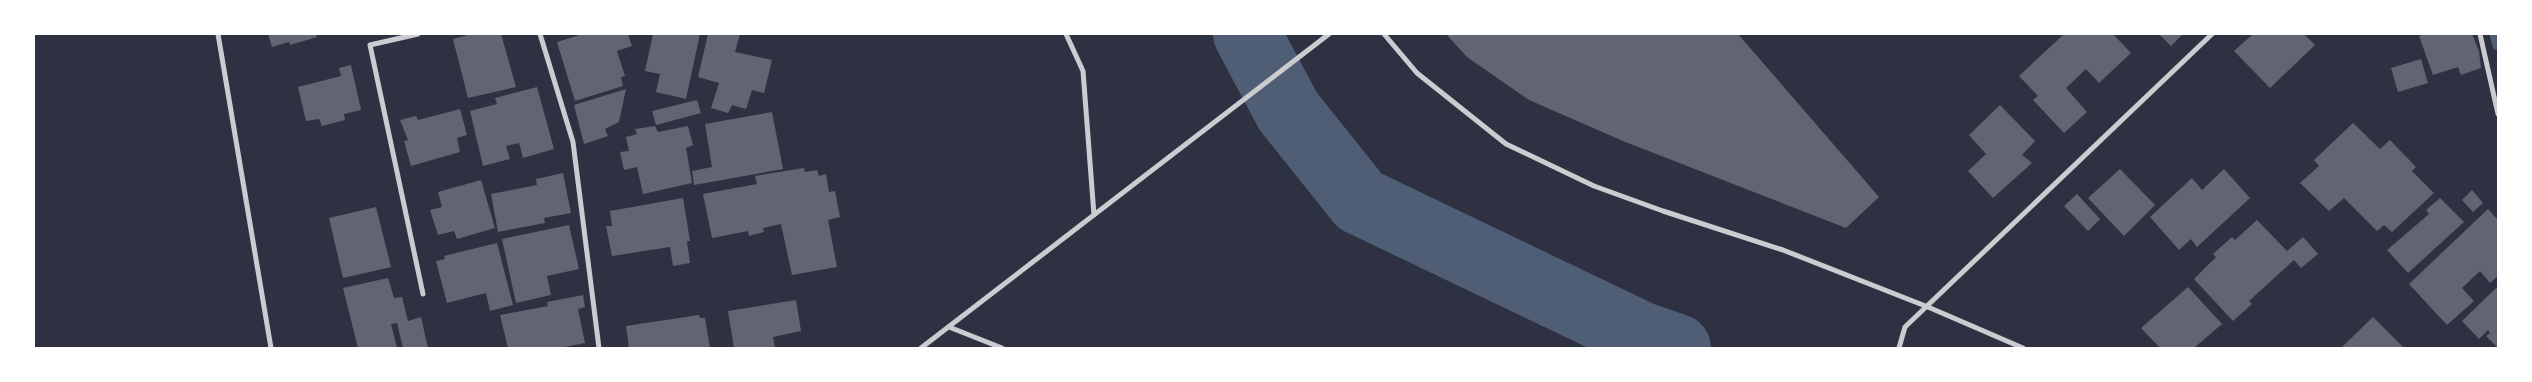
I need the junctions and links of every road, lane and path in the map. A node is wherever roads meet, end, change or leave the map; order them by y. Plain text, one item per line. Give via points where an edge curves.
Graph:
1 (218, 34) edge
2 (418, 34) edge
3 (540, 34) edge
4 (1066, 34) edge
5 (1329, 34) edge
6 (1384, 34) edge
7 (2212, 34) edge
8 (2480, 34) edge
9 (2498, 114) edge
10 (1094, 216) junction
11 (423, 294) dead end
12 (1928, 307) junction
13 (949, 327) junction
14 (272, 348) edge
15 (598, 348) edge
16 (921, 348) edge
17 (1002, 348) edge
18 (1898, 348) edge
19 (2023, 348) edge

1 - 14 street
2 - 11 street via 370,45
3 - 15 street via 572,142
4 - 10 street via 1083,71
5 - 10 street
6 - 12 street via 1418,72 1506,144 1594,186 1783,250
7 - 12 street
8 - 9 street
10 - 13 street
12 - 18 street via 1905,327
12 - 19 street
13 - 16 street
13 - 17 street

